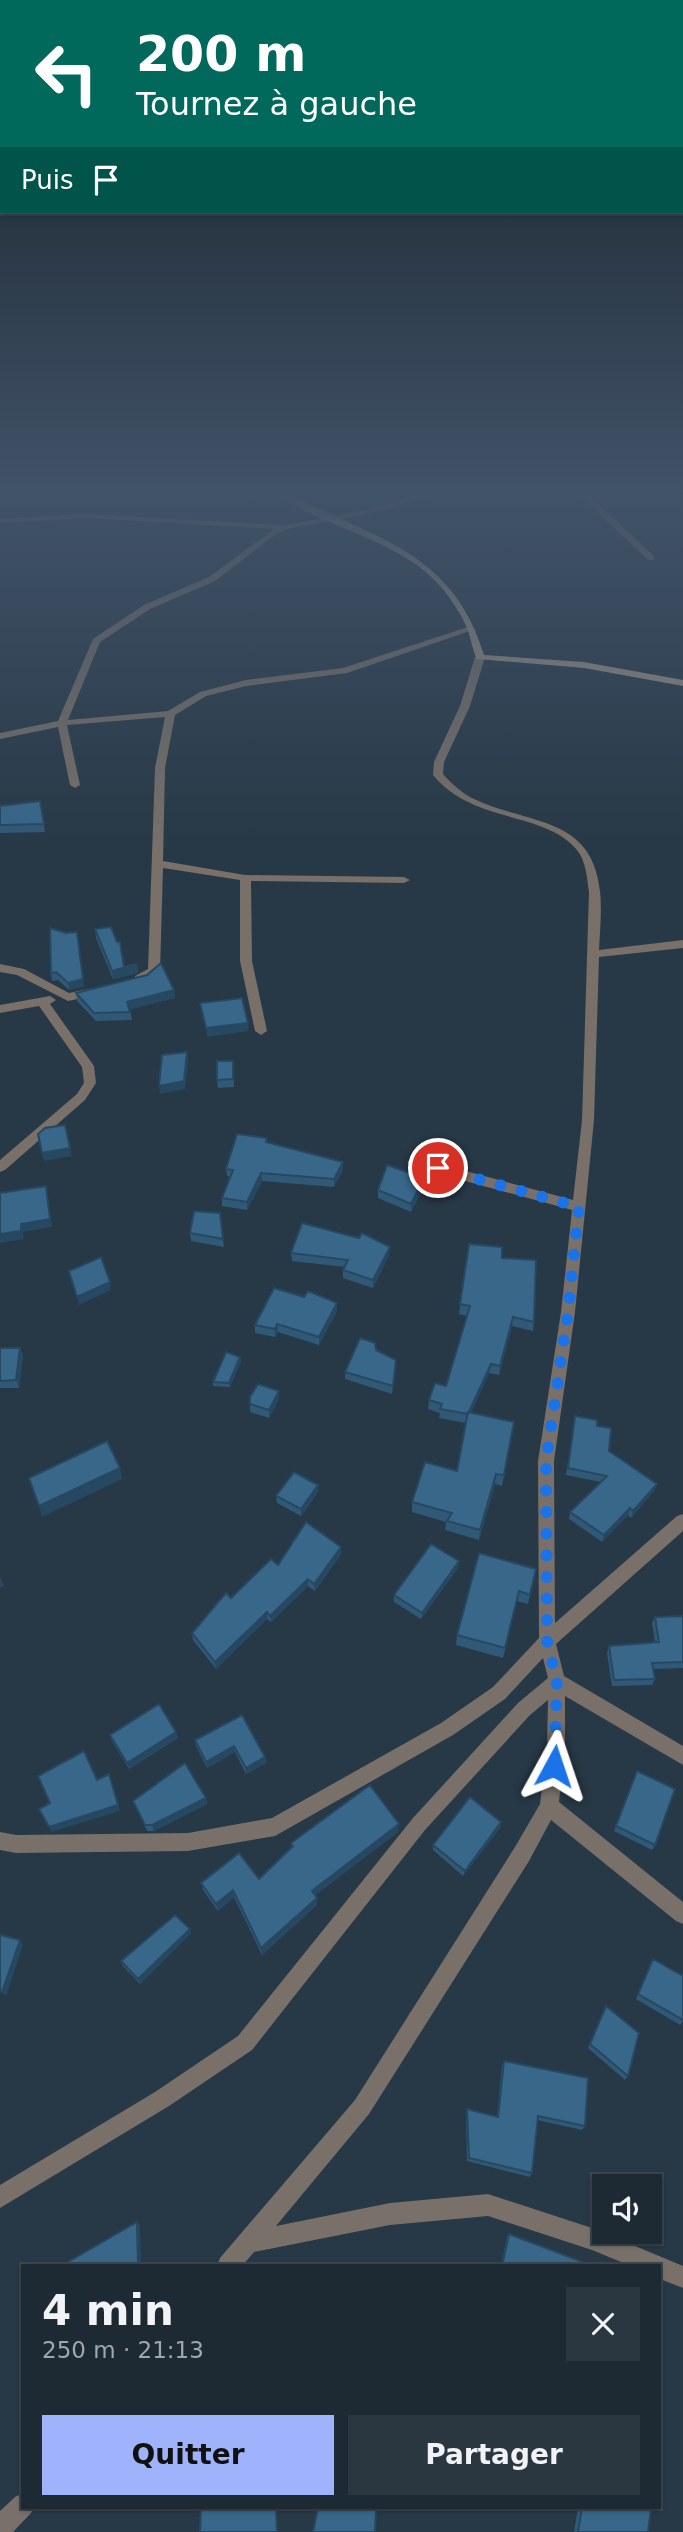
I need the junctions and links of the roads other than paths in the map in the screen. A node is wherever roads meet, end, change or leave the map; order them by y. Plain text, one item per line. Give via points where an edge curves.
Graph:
1 (144, 609) edge
2 (460, 609) edge
3 (471, 629) junction
4 (480, 657) junction
5 (683, 683) edge
6 (170, 714) junction
7 (62, 723) junction
8 (0, 736) edge
9 (75, 785) dead end
10 (160, 864) junction
11 (245, 878) junction
12 (404, 880) dead end
13 (683, 944) edge
14 (595, 954) junction
15 (0, 968) edge
16 (132, 981) edge
17 (109, 987) edge
18 (68, 997) junction
19 (42, 1001) junction
20 (0, 1009) edge
21 (261, 1031) dead end
22 (414, 1162) dead end
23 (0, 1167) edge
24 (579, 1207) junction
25 (683, 1521) edge
26 (547, 1641) junction
27 (557, 1681) junction
28 (683, 1756) edge
29 (548, 1806) junction
30 (0, 1841) edge
31 (683, 1914) edge
32 (0, 2197) edge
33 (248, 2242) junction
34 (230, 2264) edge
35 (651, 2264) edge
36 (661, 2268) edge
37 (683, 2277) edge
38 (21, 2507) edge
39 (0, 2528) edge

1 - 7 street via 96,641
2 - 3 street
3 - 4 street
3 - 6 street via 344,671 246,683 203,694
4 - 5 street via 584,665
4 - 14 street via 438,775 464,799 555,831 578,845 587,859 595,892
6 - 7 street
6 - 10 street via 160,768
7 - 8 street
7 - 9 street
10 - 11 street
10 - 16 street via 154,971
11 - 12 street
11 - 21 street via 246,961
13 - 14 street
14 - 24 street
15 - 18 street via 20,972
17 - 18 street
18 - 19 street
19 - 20 street
19 - 23 street via 88,1066 90,1083 81,1097
22 - 24 street
24 - 26 street via 546,1461
25 - 26 street
26 - 27 street
26 - 30 street via 499,1693 447,1729 275,1827 188,1842
27 - 28 street
27 - 29 street via 556,1746
27 - 32 street via 524,1709 419,1824 245,2042 162,2099
29 - 31 street
29 - 33 street via 362,2107
33 - 34 street
33 - 35 street via 390,2214 488,2205
36 - 37 street
38 - 39 street

